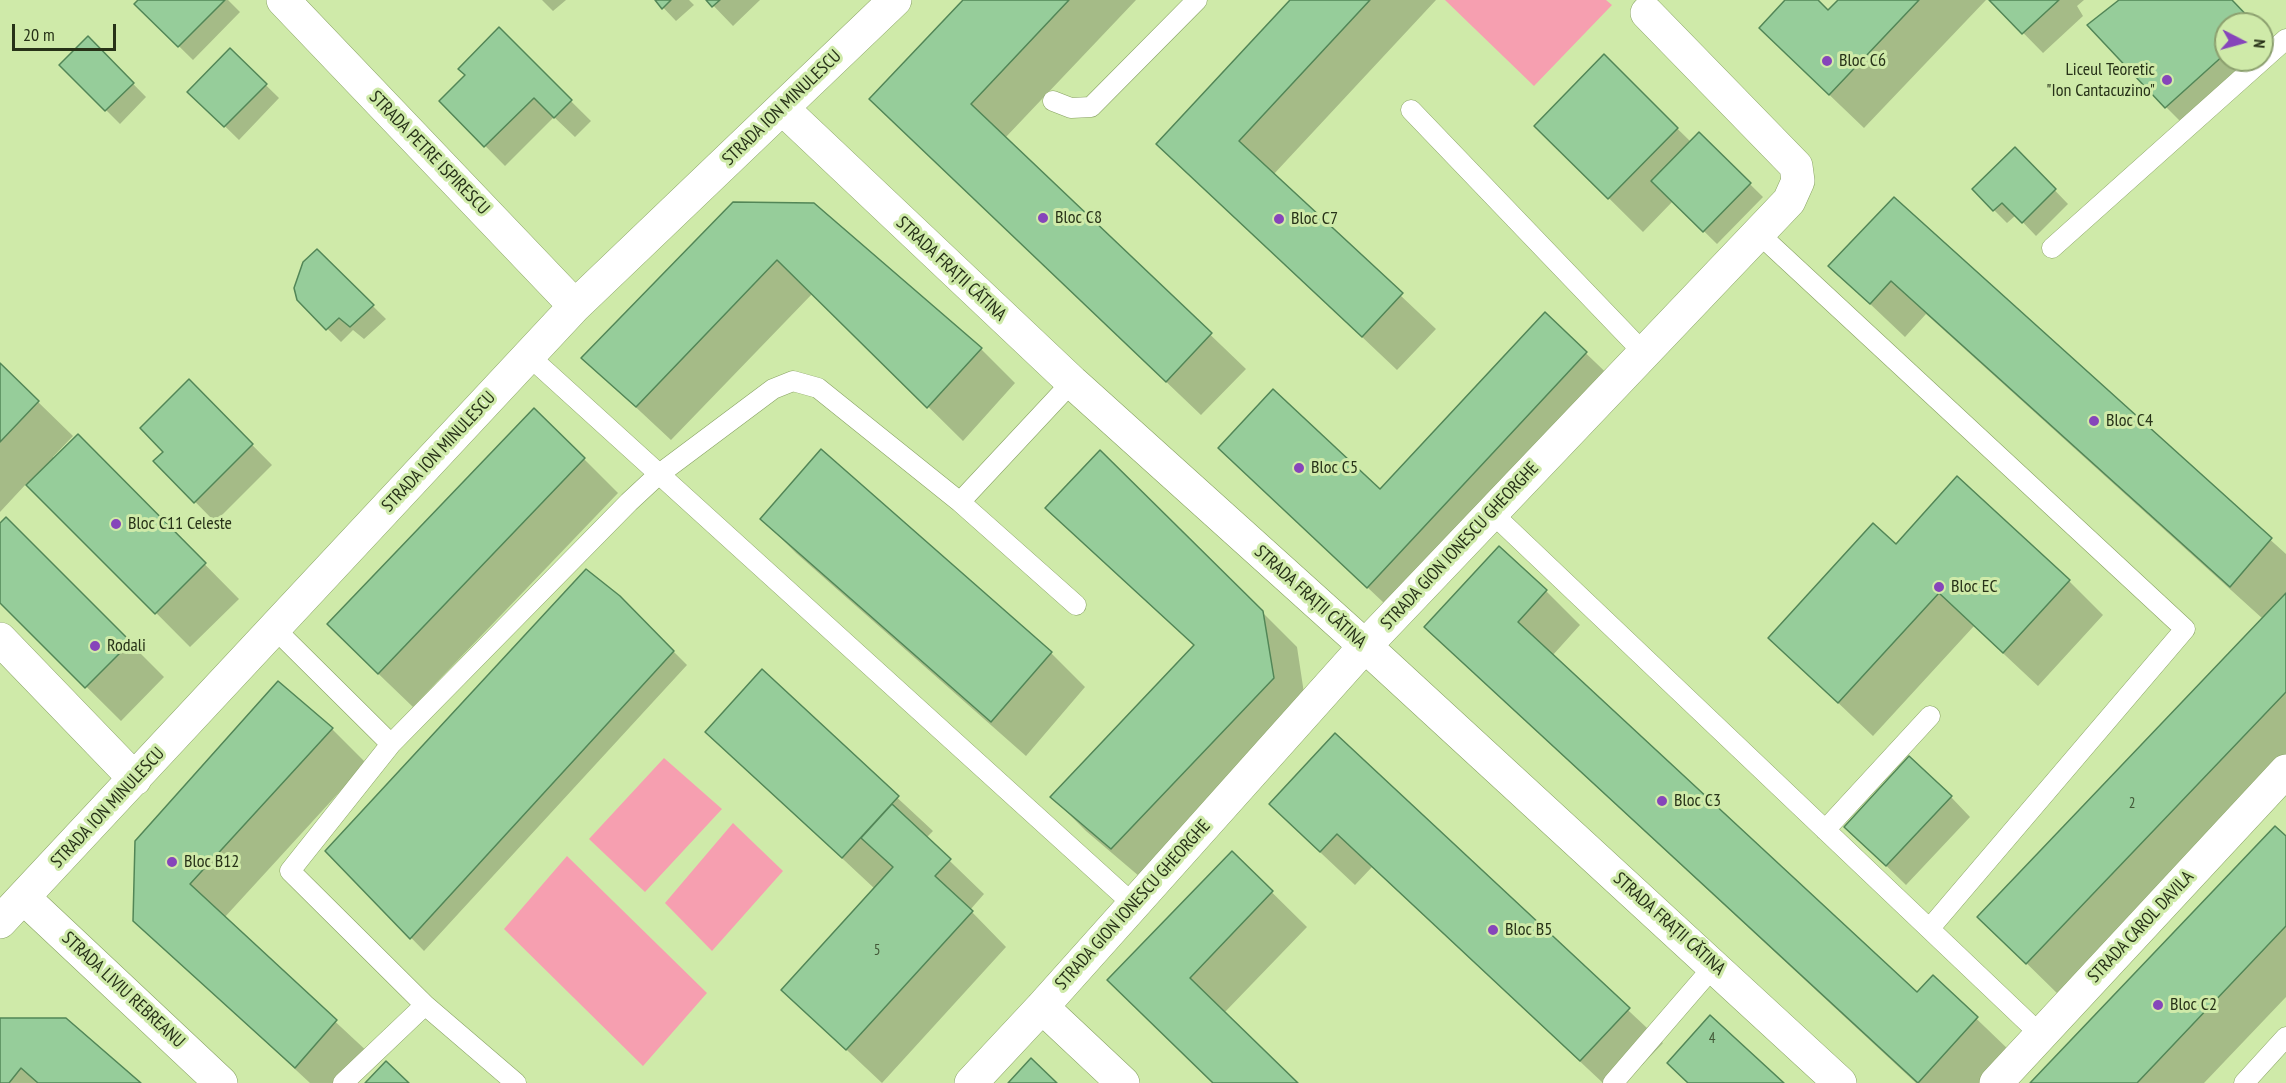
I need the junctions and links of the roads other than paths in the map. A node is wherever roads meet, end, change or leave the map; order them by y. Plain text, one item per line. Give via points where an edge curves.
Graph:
1 (283, 0) edge
2 (895, 0) edge
3 (1197, 0) edge
4 (1653, 7) edge
5 (2286, 39) edge
6 (1053, 101) dead end
7 (782, 108) junction
8 (1411, 110) dead end
9 (1757, 232) junction
10 (2052, 248) dead end
11 (575, 306) junction
12 (1643, 352) junction
13 (529, 356) junction
14 (1072, 382) junction
15 (658, 475) junction
16 (960, 502) junction
17 (1492, 513) junction
18 (1076, 605) dead end
19 (275, 629) junction
20 (0, 639) edge
21 (1365, 646) junction
22 (1930, 716) dead end
23 (391, 744) junction
24 (2285, 775) edge
25 (135, 779) junction
26 (1825, 830) junction
27 (24, 898) junction
28 (1133, 904) junction
29 (0, 922) edge
30 (1929, 928) junction
31 (1714, 966) junction
32 (425, 1005) junction
33 (1042, 1008) junction
34 (2042, 1035) junction
35 (2286, 1037) edge
36 (221, 1083) edge
37 (343, 1083) edge
38 (516, 1083) edge
39 (971, 1083) edge
40 (1123, 1083) edge
41 (1613, 1083) edge
42 (1840, 1083) edge
43 (1996, 1083) edge
44 (2244, 1083) edge

1 - 11 street, STRADA PETRE ISPIRESCU
2 - 7 street, STRADA ION MINULESCU
3 - 6 lane via 1091,107 1071,108
4 - 9 street, STRADA GION IONESCU GHEORGHE via 1796,166 1798,181 1789,201
5 - 10 lane
7 - 11 street, STRADA ION MINULESCU
7 - 14 street, STRADA FRAȚII CĂTINA
8 - 12 lane
9 - 12 street, STRADA GION IONESCU GHEORGHE
9 - 30 lane via 2185,629
11 - 13 street, STRADA ION MINULESCU
12 - 17 street, STRADA GION IONESCU GHEORGHE
13 - 15 lane
13 - 19 street, STRADA ION MINULESCU
14 - 16 lane
14 - 21 street, STRADA FRAȚII CĂTINA
15 - 16 lane via 773,389 793,381 818,388
15 - 23 lane
15 - 28 lane
16 - 18 lane
17 - 21 street, STRADA GION IONESCU GHEORGHE
17 - 26 lane
19 - 23 lane
19 - 25 street, STRADA ION MINULESCU
20 - 25 street
21 - 28 street, STRADA GION IONESCU GHEORGHE
21 - 31 street, STRADA FRAȚII CĂTINA
22 - 26 lane
23 - 32 lane via 290,872
24 - 34 street, STRADA CAROL DAVILA
25 - 27 street, STRADA ION MINULESCU
26 - 30 lane
27 - 29 street, STRADA ION MINULESCU
27 - 36 street, STRADA LIVIU REBREANU
28 - 33 street, STRADA GION IONESCU GHEORGHE
30 - 34 lane
31 - 41 lane
31 - 42 street, STRADA FRAȚII CĂTINA
32 - 37 lane
32 - 38 lane
33 - 39 street, STRADA GION IONESCU GHEORGHE
33 - 40 street
34 - 43 street, STRADA CAROL DAVILA
35 - 44 lane

